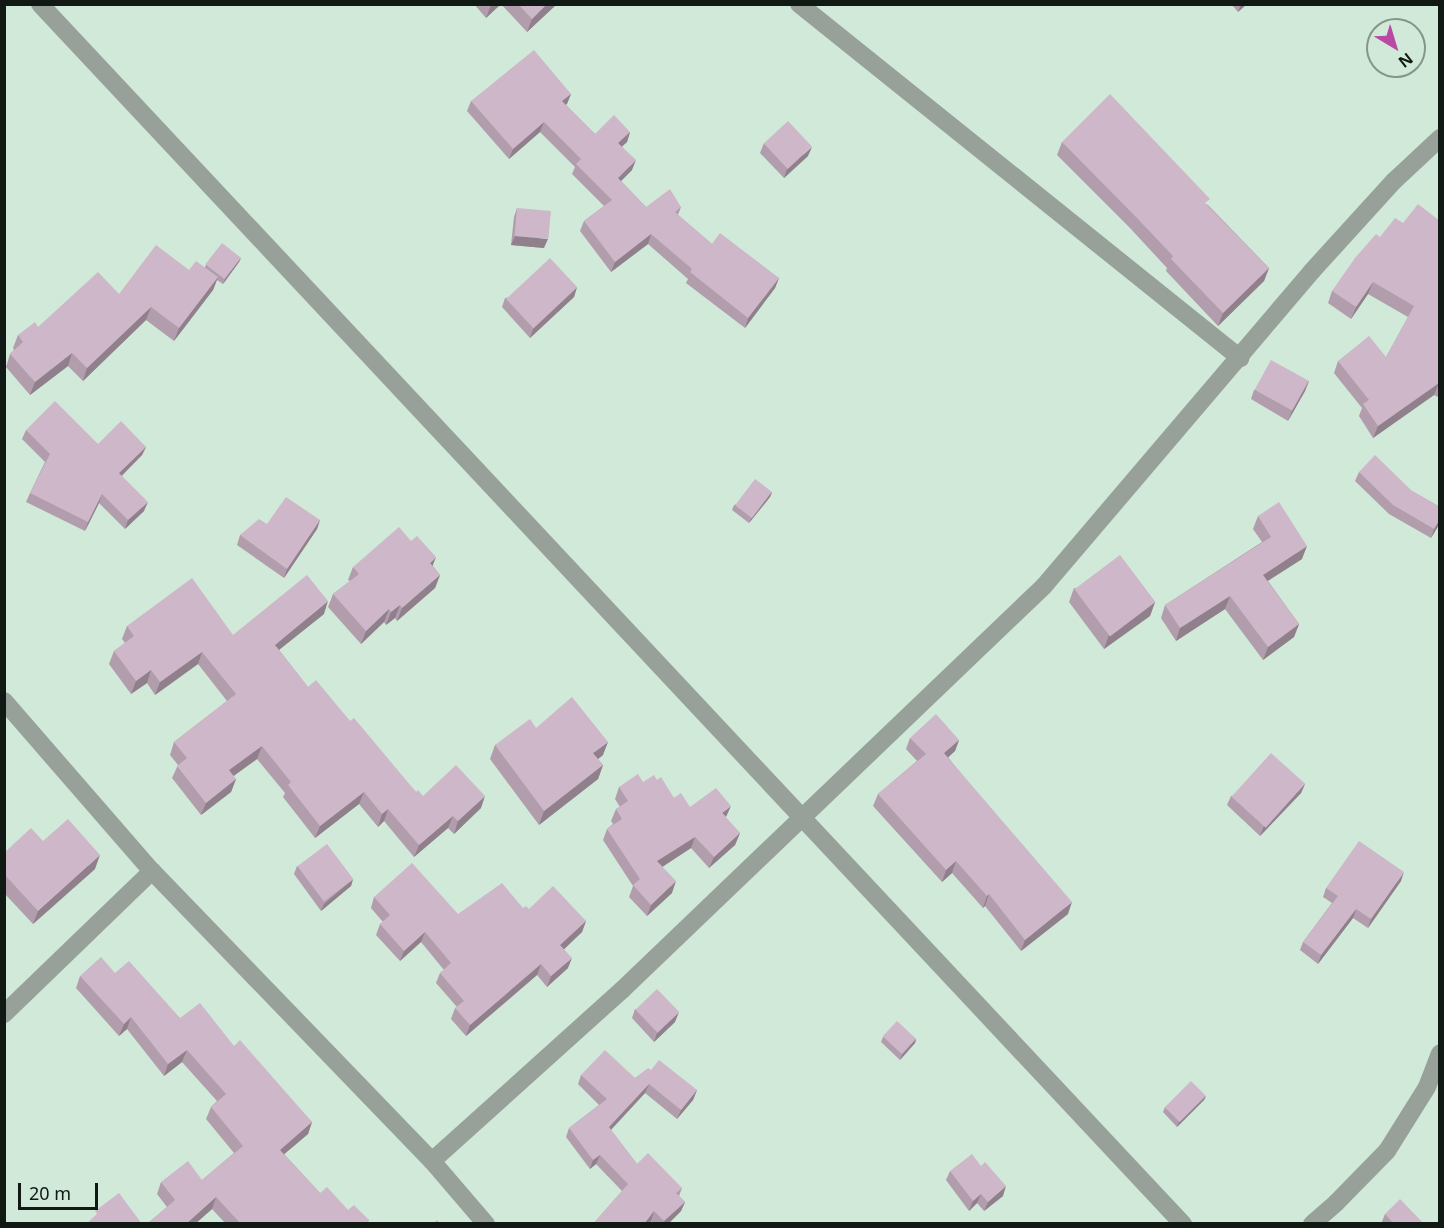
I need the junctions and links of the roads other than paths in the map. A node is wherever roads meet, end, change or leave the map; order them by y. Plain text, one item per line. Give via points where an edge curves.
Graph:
1 (40, 4) edge
2 (799, 4) edge
3 (1440, 138) edge
4 (1240, 358) junction
5 (4, 702) edge
6 (802, 819) junction
7 (152, 871) junction
8 (4, 1014) edge
9 (1440, 1053) edge
10 (432, 1161) junction
11 (486, 1224) edge
12 (1183, 1224) edge
13 (1312, 1224) edge

1 - 6 street
2 - 4 street
3 - 4 street via 1394,181 1312,271
4 - 6 street via 1044,586
5 - 7 street
6 - 10 street via 622,990
6 - 12 street
7 - 8 street
7 - 10 street
9 - 13 street via 1427,1087 1387,1151
10 - 11 street

